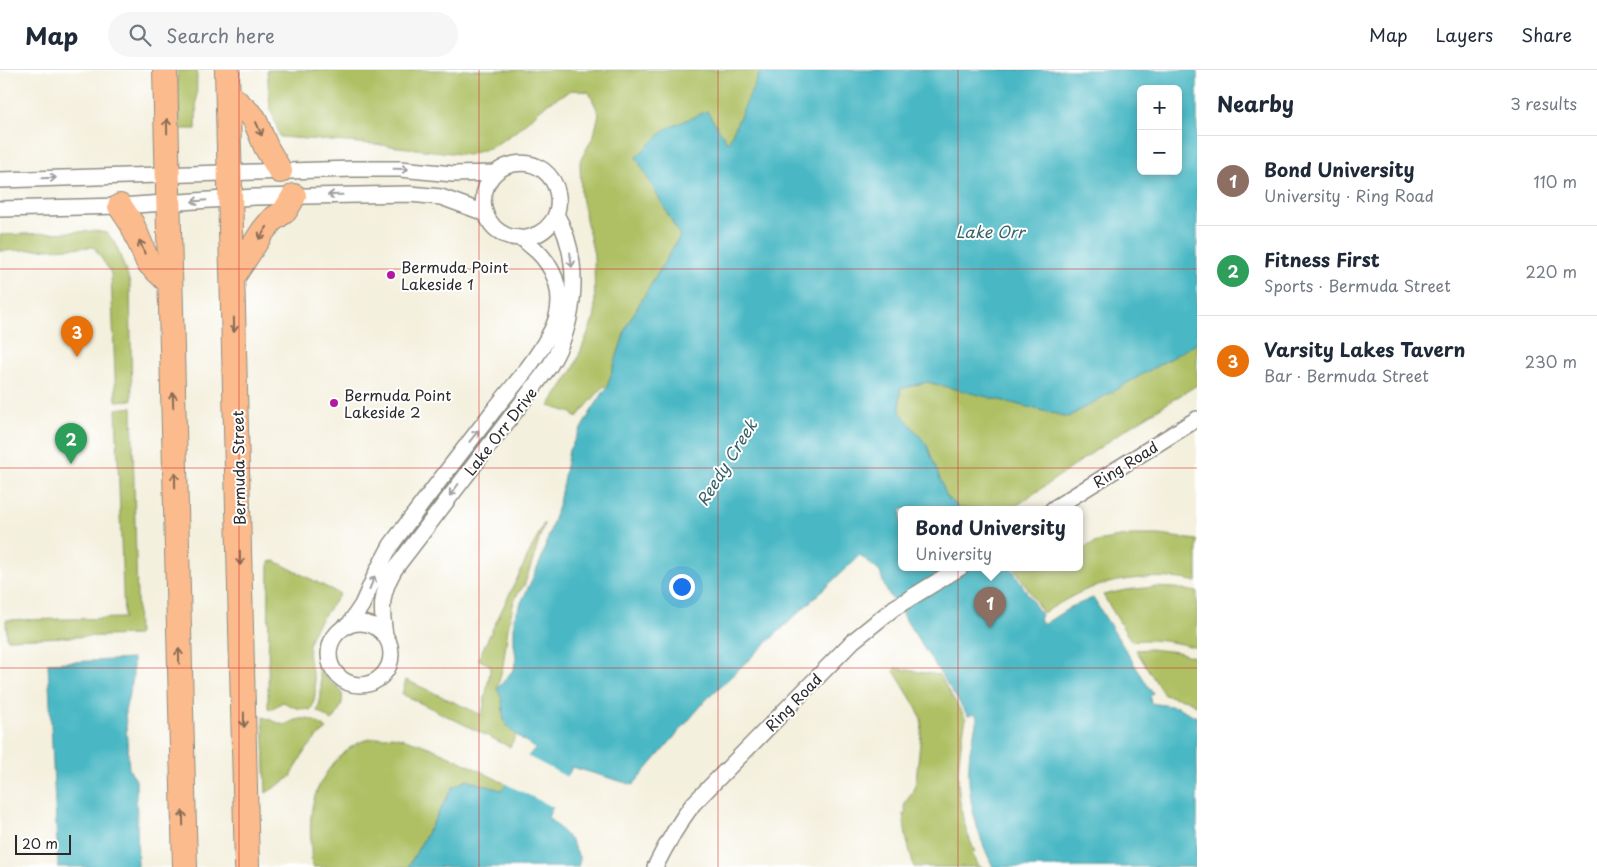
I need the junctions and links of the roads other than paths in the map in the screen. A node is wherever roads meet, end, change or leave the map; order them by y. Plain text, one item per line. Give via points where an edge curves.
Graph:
1 (165, 70) edge
2 (227, 70) edge
3 (228, 94) junction
4 (280, 171) junction
5 (230, 173) junction
6 (494, 173) junction
7 (167, 174) junction
8 (0, 180) edge
9 (294, 196) junction
10 (231, 198) junction
11 (168, 204) junction
12 (120, 206) junction
13 (0, 209) edge
14 (485, 213) junction
15 (556, 214) junction
16 (522, 239) junction
17 (233, 277) junction
18 (170, 283) junction
19 (1197, 419) edge
20 (1058, 506) edge
21 (954, 571) edge
22 (348, 626) junction
23 (385, 635) junction
24 (184, 867) edge
25 (247, 867) edge
26 (655, 867) edge

7 -> 1 main road
2 - 3 main road, Bermuda Street
3 -> 4 main road via 254,118
3 - 5 main road, Bermuda Street
4 - 5 street
4 -> 6 street via 400,169 453,174
5 - 7 street
5 - 10 main road, Bermuda Street
6 - 14 street via 484,192
6 - 15 street via 504,167 525,163 545,172 557,190
8 -> 7 street
7 - 11 main road
9 - 10 street
14 -> 9 street via 430,195
9 -> 17 main road via 285,211 268,224
10 -> 11 street
10 - 17 main road, Bermuda Street
11 - 12 street
11 - 18 main road
12 - 13 street
18 -> 12 main road via 148,262 132,224
14 - 16 street via 499,232
15 - 16 street via 543,232
15 -> 23 street, Lake Orr Drive via 565,229 573,292 562,344 550,367 394,570 382,601
22 -> 16 street, Lake Orr Drive via 362,605 391,544 550,335 559,301 555,281 544,258
17 -> 25 main road, Bermuda Street
24 -> 18 main road
19 - 20 street, Ring Road
21 - 26 street, Ring Road via 894,608 853,641 693,804
22 - 23 street via 368,624
22 - 23 street via 333,639 330,659 340,676 356,684 372,682 386,672 391,653

